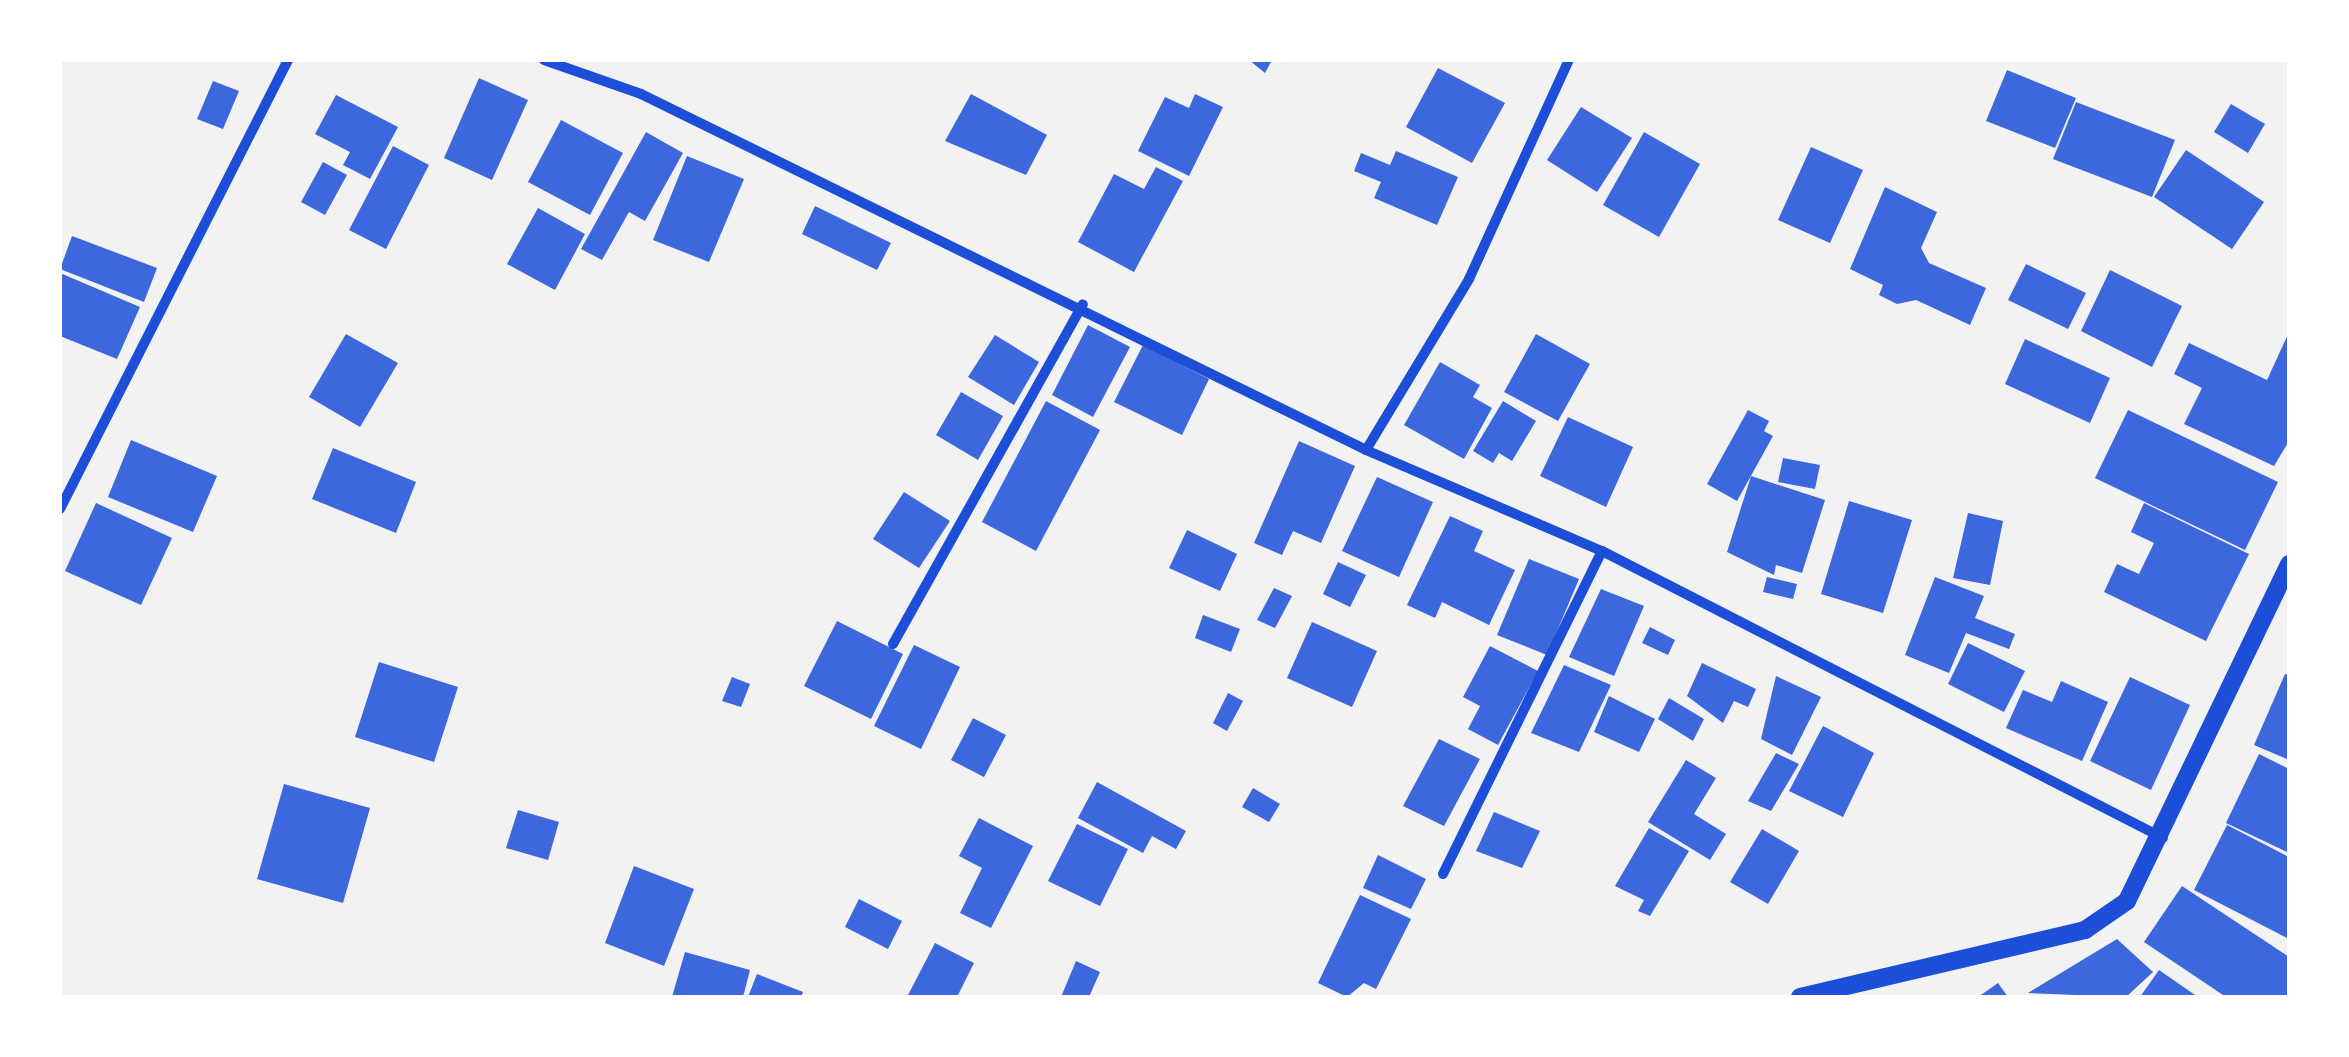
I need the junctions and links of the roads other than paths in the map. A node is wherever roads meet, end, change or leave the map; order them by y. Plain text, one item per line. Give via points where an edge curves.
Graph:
1 (288, 60) edge
2 (544, 60) edge
3 (1569, 60) edge
4 (1084, 304) junction
5 (1366, 450) junction
6 (60, 508) edge
7 (1602, 551) junction
8 (2289, 564) edge
9 (892, 644) dead end
10 (2164, 839) junction
11 (1442, 874) dead end
12 (1800, 997) edge

1 - 6 street
2 - 4 street via 641,94
3 - 5 street via 1469,279
4 - 5 street
4 - 9 street
5 - 7 street
7 - 10 street
7 - 11 street
8 - 10 street
10 - 12 street via 2126,901 2085,930

